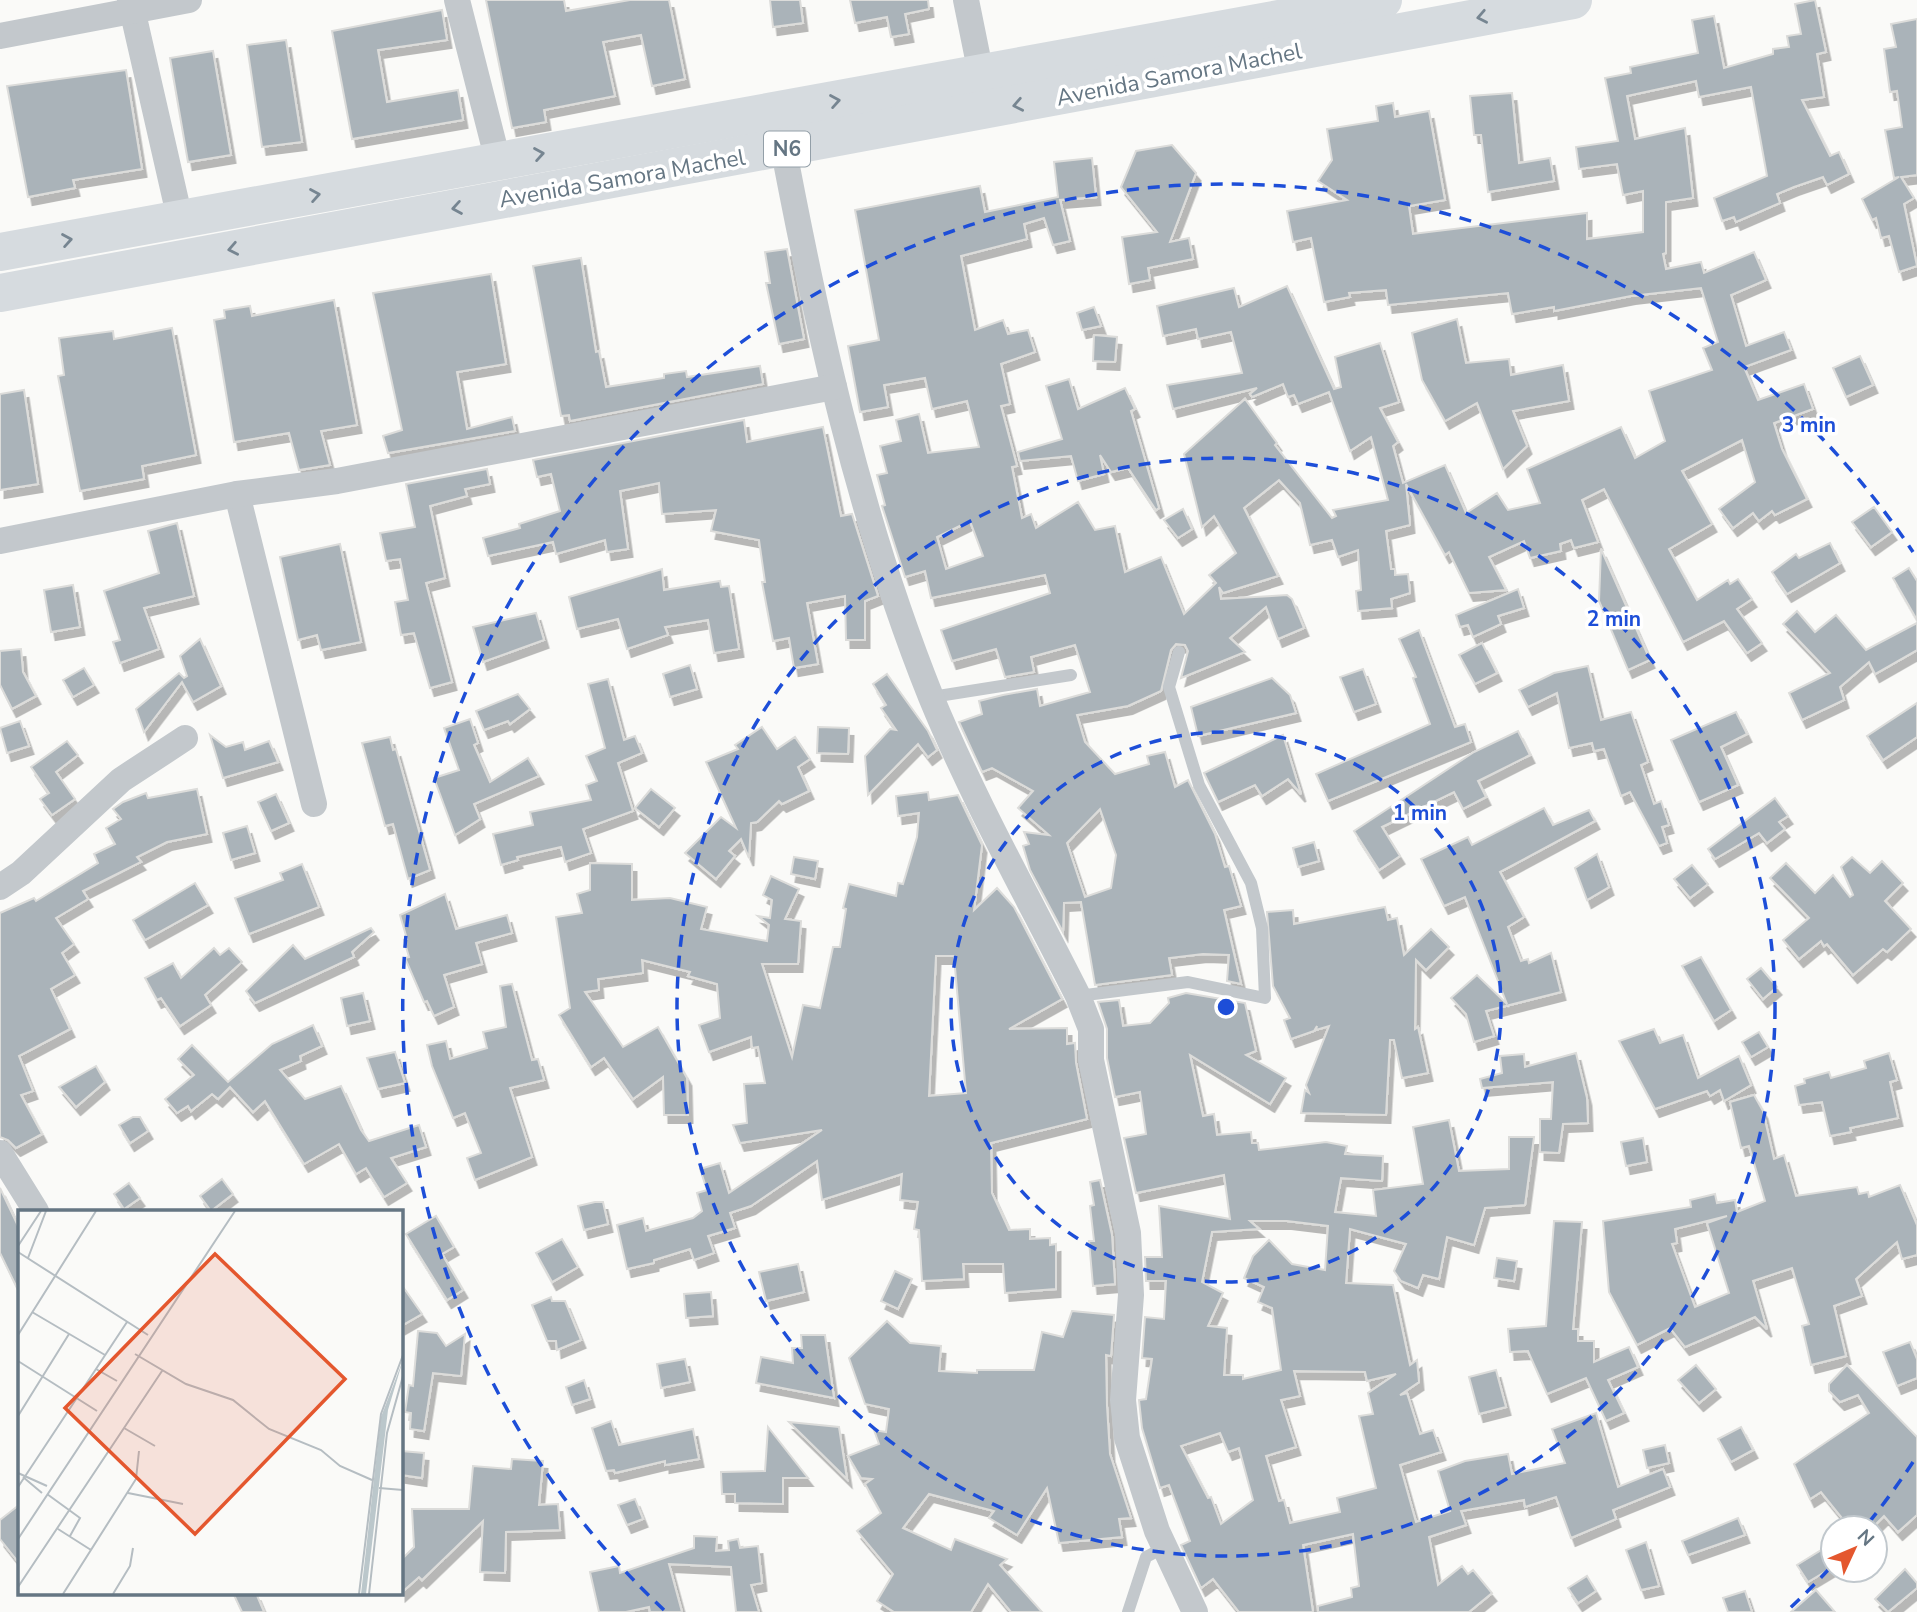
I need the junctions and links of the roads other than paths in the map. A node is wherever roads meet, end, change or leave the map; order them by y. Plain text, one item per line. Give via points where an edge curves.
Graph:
1 (188, 0) edge
2 (457, 0) edge
3 (966, 0) edge
4 (1383, 0) edge
5 (1573, 0) edge
6 (131, 5) edge
7 (0, 36) edge
8 (981, 74) junction
9 (776, 111) junction
10 (783, 149) junction
11 (498, 161) junction
12 (180, 219) junction
13 (0, 252) edge
14 (0, 293) edge
15 (834, 387) junction
16 (237, 494) junction
17 (0, 541) edge
18 (1179, 652) dead end
19 (1072, 675) dead end
20 (932, 697) junction
21 (185, 738) dead end
22 (314, 804) dead end
23 (0, 887) edge
24 (1078, 996) junction
25 (0, 1153) edge
26 (35, 1210) edge
27 (1165, 1547) junction
28 (1128, 1612) edge
29 (1195, 1612) edge

1 - 6 street
2 - 11 street
3 - 8 street
4 - 8 highway, Avenida Samora Machel / N6
5 -> 10 highway, Avenida Samora Machel / N6
6 - 7 street
6 - 12 street
9 -> 8 highway, Avenida Samora Machel / N6
9 - 10 street
11 -> 9 highway, Avenida Samora Machel / N6
10 -> 14 highway, Avenida Samora Machel / N6
10 - 15 street
12 -> 11 highway, Avenida Samora Machel / N6
13 -> 12 highway, Avenida Samora Machel / N6
15 - 16 street via 338,481
15 - 20 street via 863,494
16 - 17 street
16 - 22 street
18 - 24 lane via 1169,687 1199,785 1251,883 1262,929 1265,998 1188,982
19 - 20 lane
20 - 24 street
21 - 23 street via 121,780
24 - 27 street via 1091,1029 1091,1060 1128,1233 1131,1295 1123,1400 1126,1438
25 - 26 street
27 - 28 lane via 1146,1557
27 - 29 street

